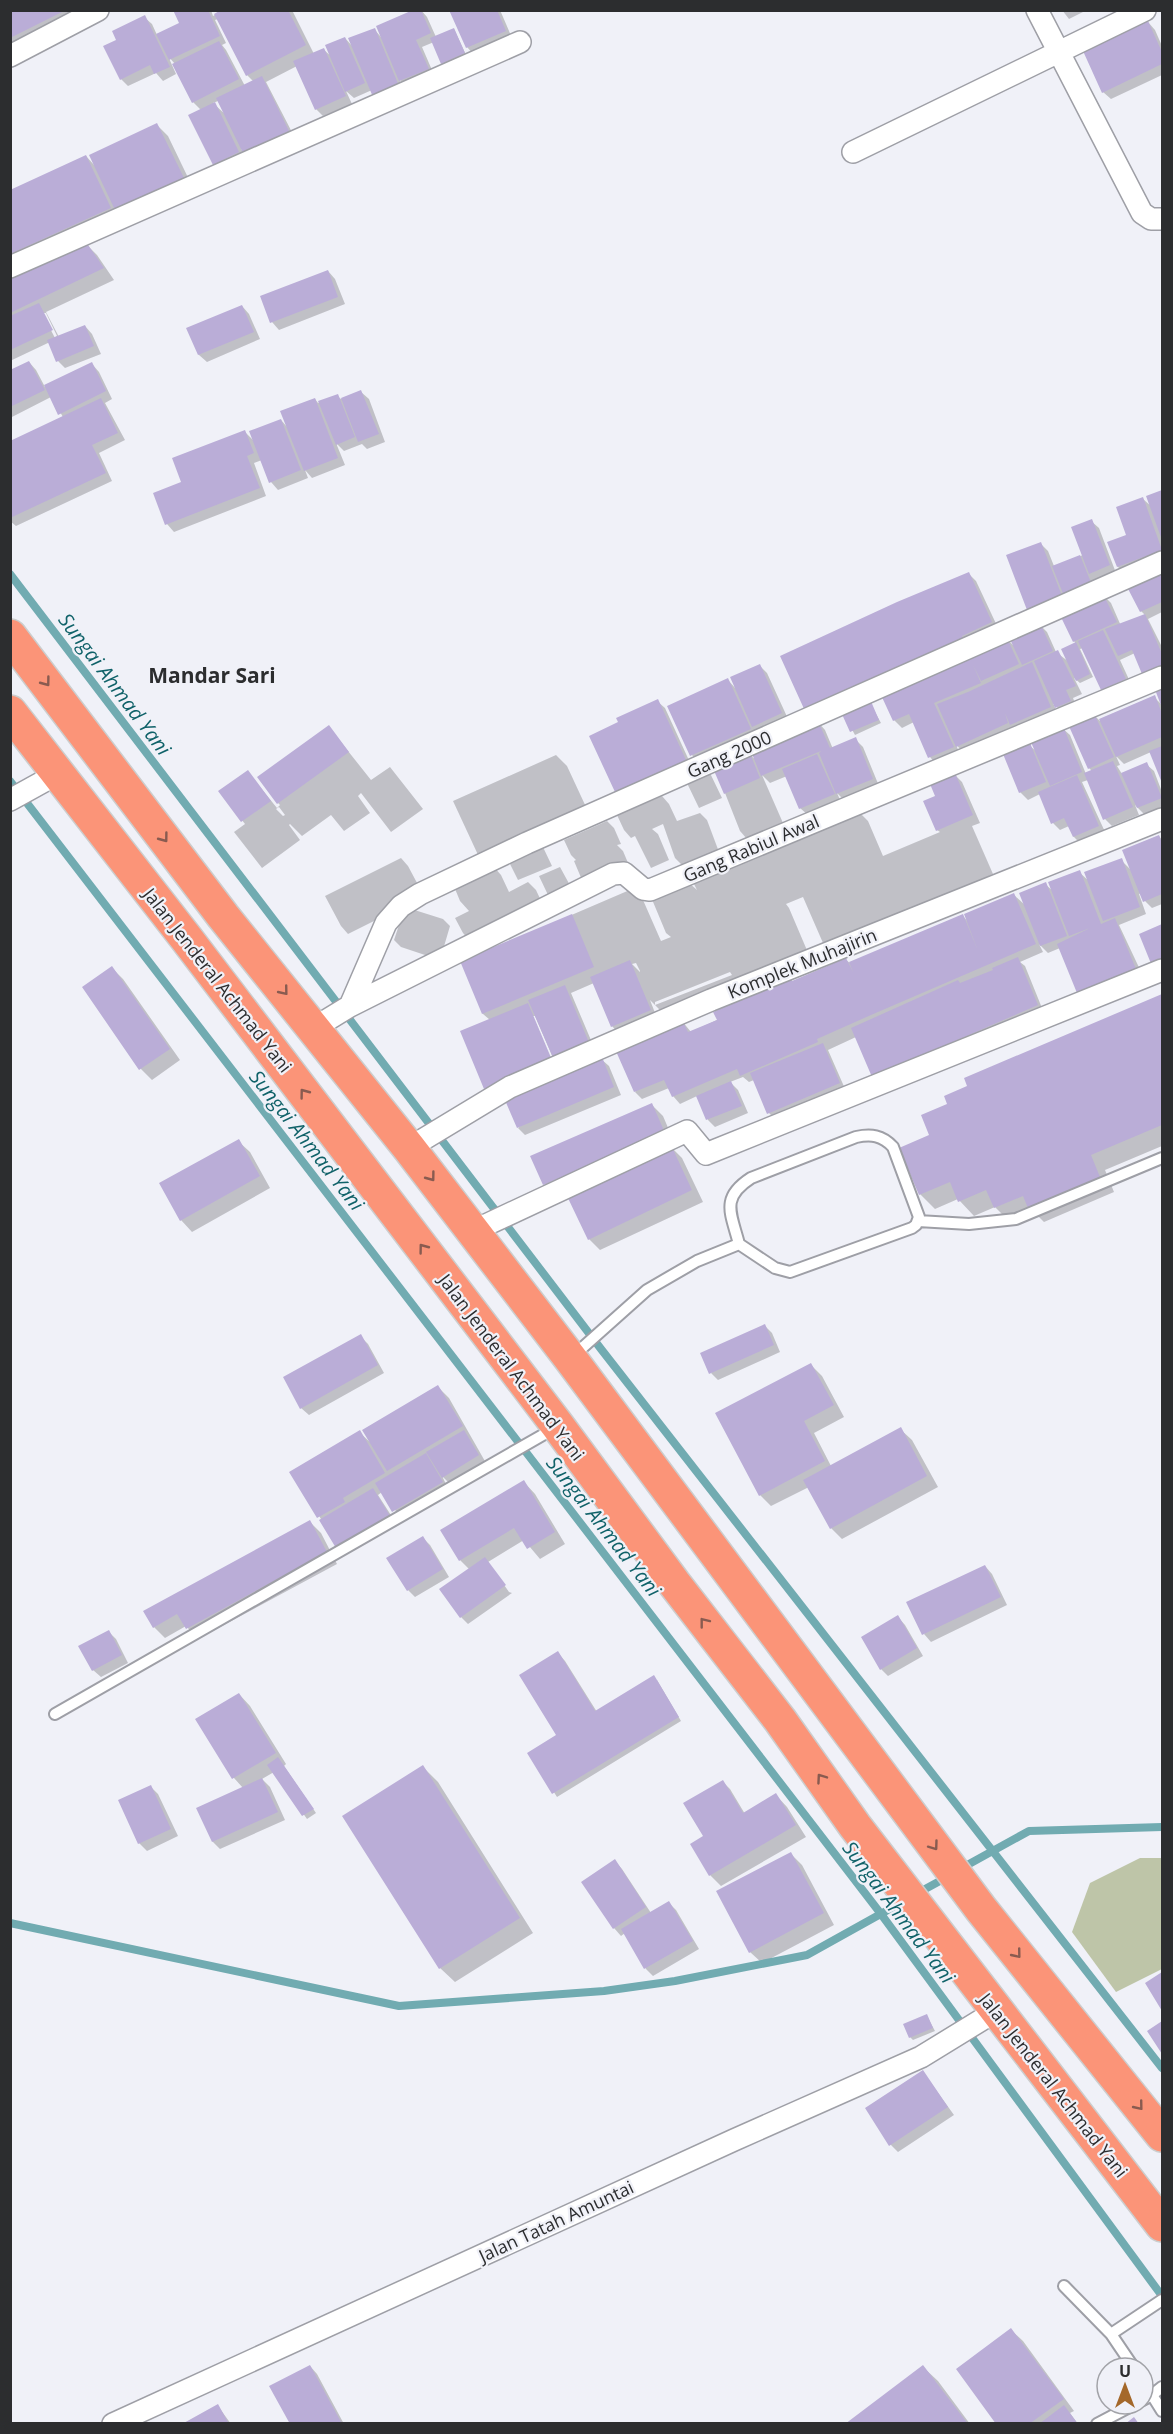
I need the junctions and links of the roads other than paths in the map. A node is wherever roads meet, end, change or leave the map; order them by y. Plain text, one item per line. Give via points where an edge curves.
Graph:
1 (99, 10) edge
2 (1037, 10) edge
3 (1145, 10) edge
4 (520, 42) dead end
5 (1058, 51) junction
6 (10, 56) edge
7 (853, 152) dead end
8 (1162, 219) edge
9 (10, 267) edge
10 (1162, 562) edge
11 (10, 636) edge
12 (1162, 677) edge
13 (10, 712) edge
14 (45, 781) junction
15 (10, 800) edge
16 (1162, 819) edge
17 (224, 916) junction
18 (186, 938) junction
19 (1162, 970) edge
20 (350, 1006) junction
21 (323, 1023) junction
22 (418, 1143) junction
23 (1162, 1158) edge
24 (918, 1221) junction
25 (490, 1223) junction
26 (739, 1244) junction
27 (578, 1351) junction
28 (544, 1434) junction
29 (56, 1714) dead end
30 (987, 2017) junction
31 (1162, 2135) edge
32 (1162, 2225) edge
33 (1064, 2286) dead end
34 (1162, 2300) edge
35 (1112, 2334) junction
36 (1126, 2356) edge
37 (1112, 2416) edge
38 (113, 2424) edge
39 (1097, 2424) edge

1 - 6 street
2 - 5 street
3 - 5 street
4 - 9 street
5 - 7 street
5 - 8 street via 1142,213 1151,219
10 - 20 street, Gang 2000 via 420,894 401,906 386,923
11 -> 17 highway
12 - 20 street, Gang Rabiul Awal via 650,890 624,873 613,874
13 - 14 highway, Jalan Jenderal Achmad Yani
14 - 15 street
14 - 18 highway, Jalan Jenderal Achmad Yani
16 - 22 street, Komplek Muhajirin via 711,1000 510,1087
17 - 18 highway
17 -> 21 highway
28 -> 18 highway, Jalan Jenderal Achmad Yani
19 - 25 street via 706,1154 687,1131
20 - 21 street
21 - 22 highway
22 -> 25 highway
23 - 24 lane via 1016,1219 969,1224
24 - 26 lane via 912,1228 789,1272 775,1268
24 - 26 lane via 893,1147 885,1139 869,1134 738,1186 731,1195 730,1210
25 - 27 highway
26 - 27 lane via 647,1290
27 -> 31 highway via 981,1909
28 - 29 lane
30 -> 28 highway, Jalan Jenderal Achmad Yani via 932,1926 780,1720 674,1583
30 - 32 highway, Jalan Jenderal Achmad Yani
30 - 38 street, Jalan Tatah Amuntai via 921,2057
33 - 35 lane
34 - 35 lane
35 - 36 lane
37 - 39 lane

